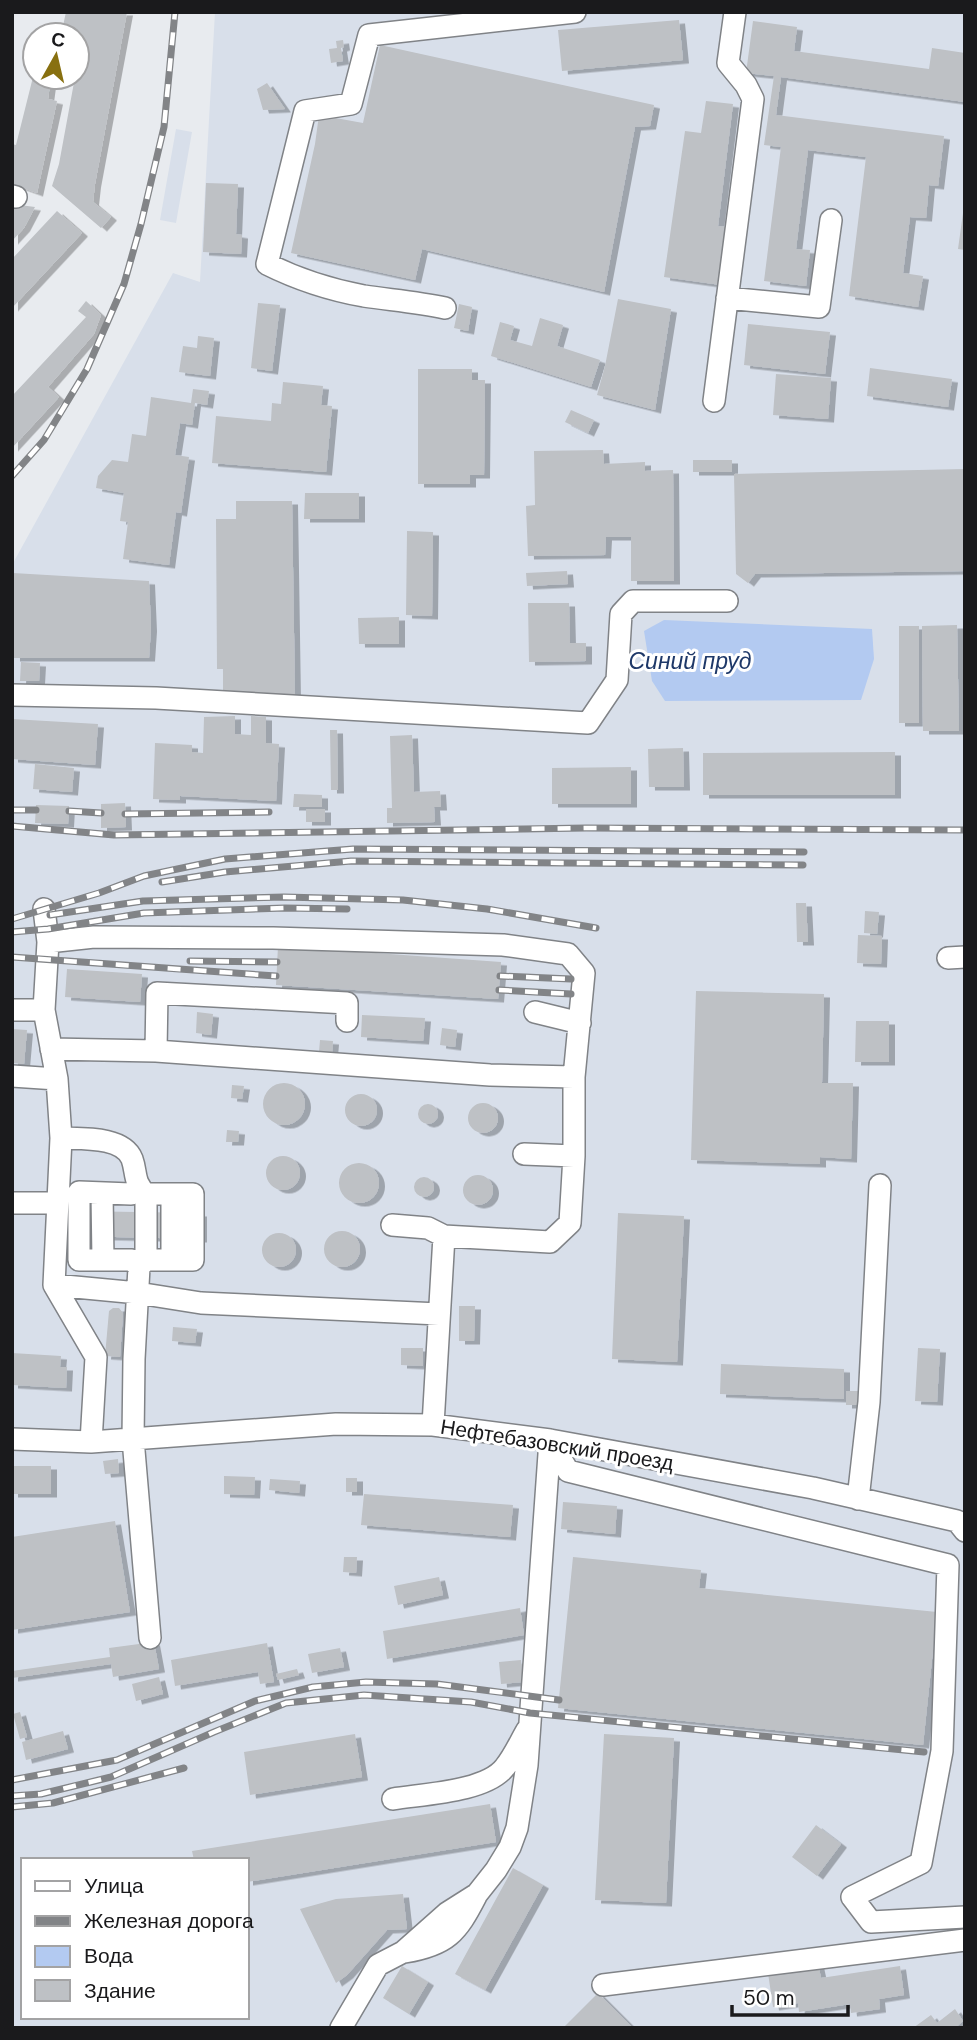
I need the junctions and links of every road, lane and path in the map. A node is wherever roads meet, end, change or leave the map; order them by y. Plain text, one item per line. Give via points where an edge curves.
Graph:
1 (575, 12) edge
2 (735, 12) edge
3 (831, 220) dead end
4 (727, 298) junction
5 (445, 309) dead end
6 (714, 401) dead end
7 (727, 601) dead end
8 (12, 695) edge
9 (44, 909) dead end
10 (48, 942) junction
11 (12, 1010) edge
12 (44, 1010) junction
13 (535, 1012) dead end
14 (347, 1021) dead end
15 (580, 1023) junction
16 (51, 1049) junction
17 (156, 1051) junction
18 (12, 1076) edge
19 (574, 1077) junction
20 (57, 1079) junction
21 (61, 1138) junction
22 (524, 1154) dead end
23 (574, 1156) junction
24 (880, 1185) dead end
25 (138, 1191) junction
26 (12, 1203) edge
27 (58, 1203) junction
28 (392, 1225) dead end
29 (444, 1236) junction
30 (139, 1262) junction
31 (54, 1285) junction
32 (138, 1293) junction
33 (439, 1314) junction
34 (433, 1425) junction
35 (12, 1439) edge
36 (133, 1439) junction
37 (550, 1440) junction
38 (91, 1442) junction
39 (858, 1499) junction
40 (962, 1520) edge
41 (150, 1638) dead end
42 (530, 1725) junction
43 (393, 1799) dead end
44 (965, 1917) edge
45 (965, 1940) edge
46 (603, 1985) dead end
47 (341, 2028) edge

1 - 5 street via 369,36 351,104 305,111 267,264 293,277 363,295
2 - 4 street via 728,63 753,99
3 - 4 street via 819,307
4 - 6 street
7 - 8 street via 634,601 621,614 617,680 588,723 156,698
9 - 10 street
10 - 12 street
10 - 15 street via 94,937 273,938 503,945 568,954 584,973
11 - 12 street
12 - 16 street
13 - 15 street
14 - 17 street via 347,1003 157,993
15 - 19 street
16 - 17 street
16 - 20 street
17 - 19 street
18 - 20 street
19 - 23 street
20 - 21 street
21 - 25 street via 113,1142 131,1156
21 - 27 street
22 - 23 street
23 - 29 street via 570,1223 550,1242
24 - 39 street via 869,1402
25 - 30 street
25 - 30 street via 102,1193 103,1260
25 - 30 street via 193,1194 193,1260
26 - 27 street
27 - 31 street
28 - 29 street via 428,1228
29 - 33 street
30 - 32 street
31 - 32 street
31 - 38 street via 96,1357
32 - 33 street via 201,1303
32 - 36 street
33 - 34 street
34 - 36 street, Нефтебазовский проезд via 336,1424
34 - 37 street, Нефтебазовский проезд
35 - 38 street, Нефтебазовский проезд
36 - 38 street, Нефтебазовский проезд
36 - 41 street
37 - 39 street, Нефтебазовский проезд
37 - 42 street
37 - 44 street via 568,1471 948,1566 942,1752 921,1863 852,1897 871,1922
39 - 40 street, Нефтебазовский проезд
42 - 43 street via 505,1768 492,1780
42 - 47 street via 517,1828 496,1870 445,1940 378,1965
45 - 46 street

